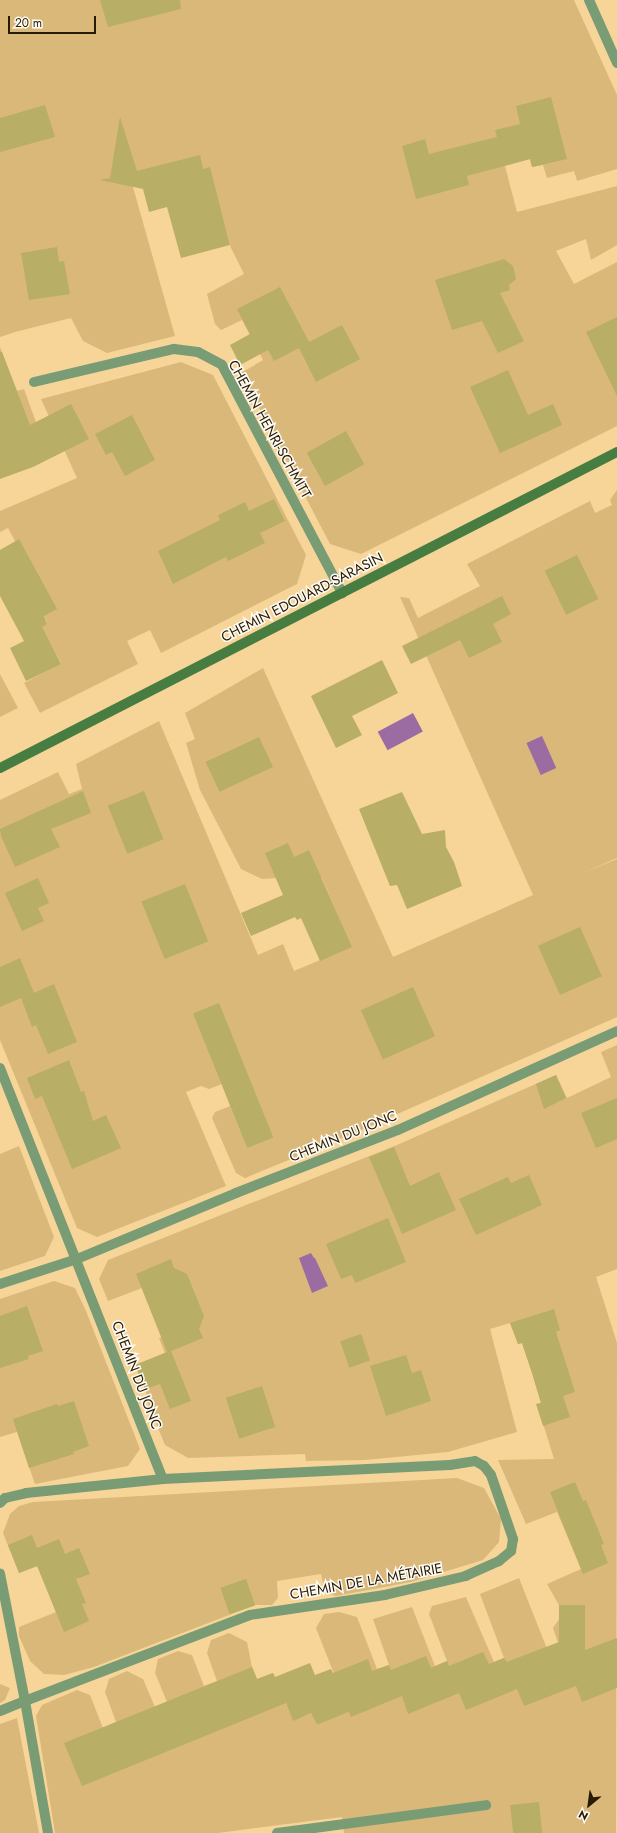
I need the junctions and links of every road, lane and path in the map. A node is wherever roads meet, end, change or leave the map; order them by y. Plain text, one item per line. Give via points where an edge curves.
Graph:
1 (589, 0) edge
2 (617, 62) edge
3 (34, 382) dead end
4 (617, 452) edge
5 (342, 593) junction
6 (0, 768) edge
7 (617, 1031) edge
8 (0, 1068) edge
9 (77, 1259) junction
10 (0, 1284) edge
11 (163, 1479) junction
12 (0, 1503) edge
13 (0, 1573) edge
14 (25, 1701) junction
15 (0, 1711) edge
16 (486, 1805) dead end
17 (48, 1833) edge
18 (277, 1833) edge

1 - 2 street
3 - 5 street, CHEMIN HENRI-SCHMITT via 174,349 198,352 222,365
4 - 5 street, CHEMIN EDOUARD-SARASIN
5 - 6 street, CHEMIN EDOUARD-SARASIN
7 - 9 street, CHEMIN DU JONC via 398,1130
8 - 9 street, CHEMIN DU JONC
9 - 10 street, CHEMIN DU JONC
9 - 11 street, CHEMIN DU JONC
11 - 12 street, CHEMIN DE LA MÉTAIRIE via 26,1493 4,1498
11 - 14 street, CHEMIN DE LA MÉTAIRIE via 474,1462 484,1466 491,1475 514,1540 511,1550 499,1561 466,1576 385,1595 250,1615
13 - 14 street
14 - 15 street, CHEMIN DE LA MÉTAIRIE
14 - 17 street
16 - 18 street

